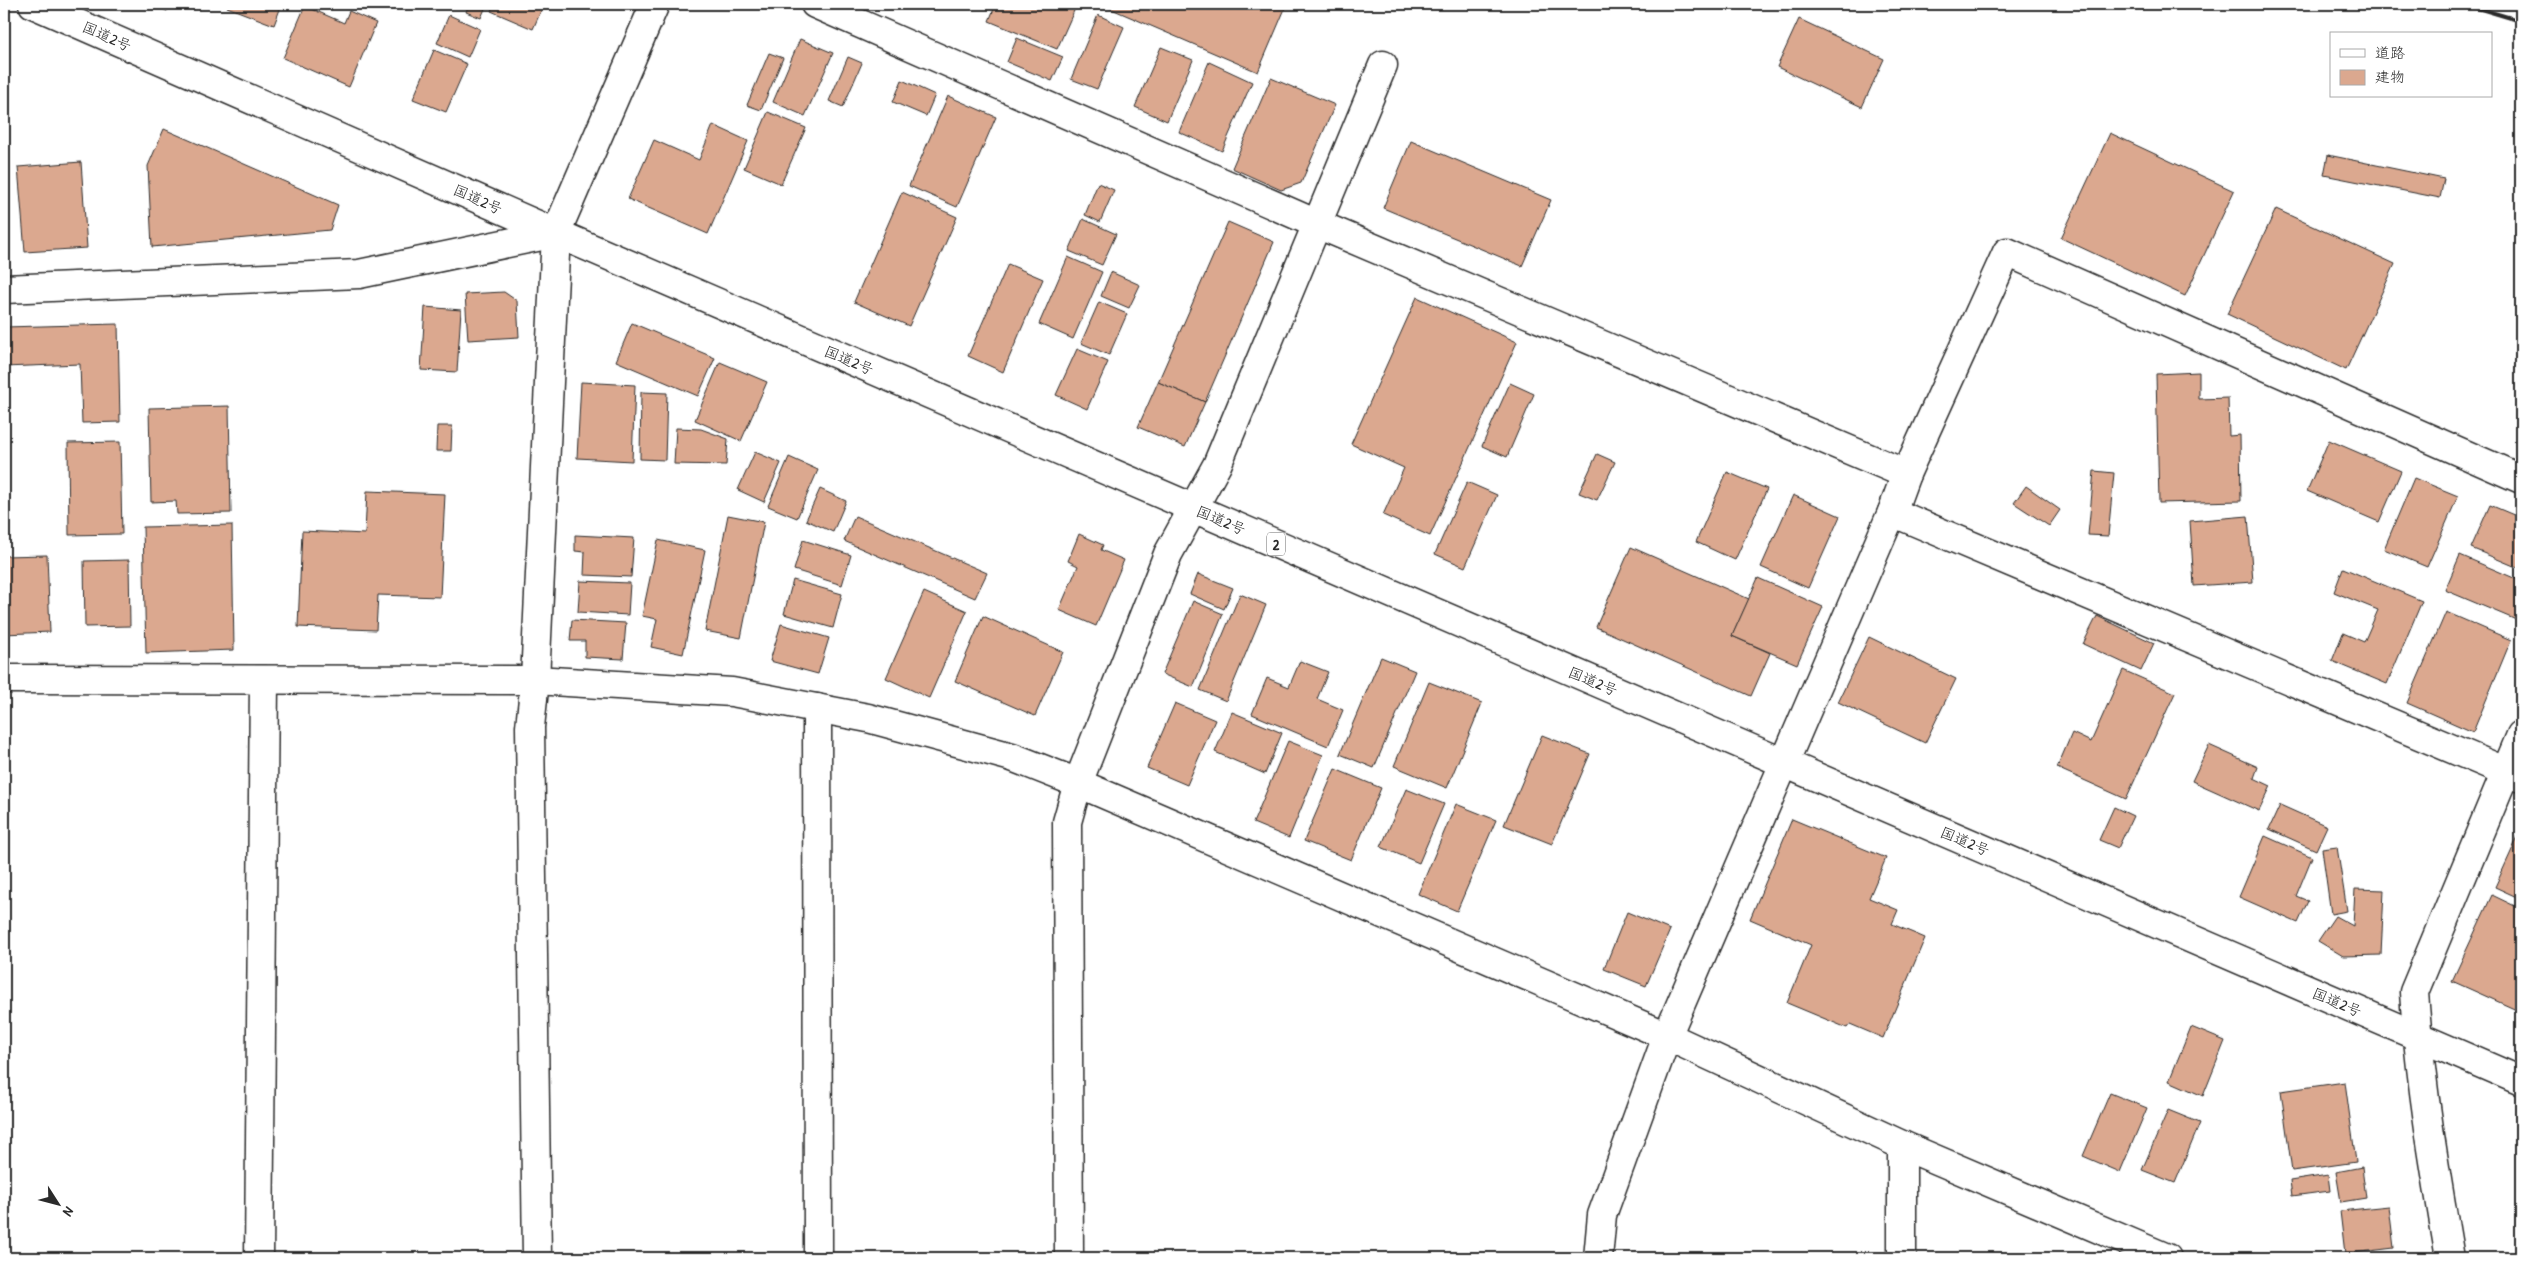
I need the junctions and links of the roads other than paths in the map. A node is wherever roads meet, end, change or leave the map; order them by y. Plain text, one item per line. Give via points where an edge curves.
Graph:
1 (33, 4) edge
2 (655, 4) edge
3 (815, 4) edge
4 (1383, 65) dead end
5 (1317, 224) junction
6 (556, 233) junction
7 (4, 289) edge
8 (1906, 474) junction
9 (2521, 479) edge
10 (1193, 508) junction
11 (1892, 512) junction
12 (4, 679) edge
13 (535, 680) junction
14 (264, 681) junction
15 (817, 708) junction
16 (2521, 735) edge
17 (1783, 762) junction
18 (2513, 775) edge
19 (1078, 783) junction
20 (1667, 1036) junction
21 (2417, 1036) junction
22 (2521, 1081) edge
23 (1902, 1145) junction
24 (259, 1258) edge
25 (537, 1258) edge
26 (818, 1258) edge
27 (1069, 1258) edge
28 (1598, 1258) edge
29 (1902, 1258) edge
30 (2167, 1258) edge
31 (2450, 1258) edge

1 - 6 main road, 国道2号 / 2
2 - 6 main road
3 - 5 main road
4 - 5 main road
5 - 8 main road
5 - 10 main road via 1217,465
6 - 7 main road via 359,274
6 - 10 main road, 国道2号 / 2
6 - 13 main road
8 - 9 main road via 2007,252
8 - 11 main road
10 - 17 main road, 国道2号 / 2
10 - 19 main road via 1168,554
11 - 17 main road
11 - 18 main road
12 - 14 main road
13 - 14 main road
13 - 15 main road via 732,692
13 - 25 main road via 530,727
14 - 24 main road
15 - 19 main road via 868,718 1012,757
15 - 26 main road
16 - 18 main road
17 - 20 main road
17 - 21 main road, 国道2号 / 2
18 - 21 main road via 2414,992
19 - 20 main road
19 - 27 main road via 1067,822
20 - 23 main road
20 - 28 main road via 1602,1215
21 - 22 main road, 国道2号 / 2
21 - 31 main road via 2433,1163
23 - 29 main road
23 - 30 main road

